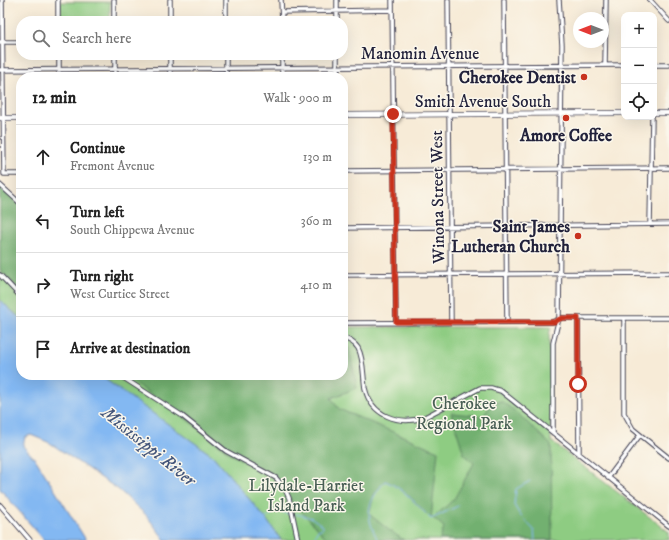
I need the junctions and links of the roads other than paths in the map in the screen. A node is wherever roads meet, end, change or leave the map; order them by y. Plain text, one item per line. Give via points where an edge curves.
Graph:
1 (2, 0) edge
2 (58, 0) edge
3 (114, 0) edge
4 (170, 0) edge
5 (226, 0) edge
6 (281, 0) edge
7 (337, 0) edge
8 (392, 0) edge
9 (448, 0) edge
10 (504, 0) edge
11 (559, 0) edge
12 (606, 0) edge
13 (650, 0) edge
14 (392, 10) junction
15 (337, 11) junction
16 (282, 12) junction
17 (58, 16) edge
18 (114, 16) edge
19 (170, 16) edge
20 (226, 16) edge
21 (282, 16) edge
22 (337, 16) edge
23 (669, 21) edge
24 (1, 42) edge
25 (16, 42) edge
26 (59, 60) edge
27 (114, 60) edge
28 (170, 60) edge
29 (226, 60) edge
30 (282, 60) edge
31 (337, 60) edge
32 (562, 65) junction
33 (605, 65) junction
34 (621, 65) edge
35 (657, 65) edge
36 (669, 65) edge
37 (393, 66) junction
38 (448, 66) junction
39 (504, 66) junction
40 (282, 67) junction
41 (337, 67) junction
42 (170, 68) junction
43 (226, 68) junction
44 (59, 69) junction
45 (115, 69) junction
46 (1, 70) edge
47 (170, 72) edge
48 (226, 72) edge
49 (282, 72) edge
50 (337, 72) edge
51 (504, 113) junction
52 (561, 113) junction
53 (621, 113) edge
54 (657, 113) edge
55 (669, 113) edge
56 (393, 114) junction
57 (449, 114) junction
58 (348, 115) edge
59 (2, 118) edge
60 (16, 118) edge
61 (652, 120) edge
62 (651, 168) junction
63 (669, 168) edge
64 (561, 169) junction
65 (449, 170) junction
66 (505, 170) junction
67 (348, 171) edge
68 (394, 171) junction
69 (4, 174) junction
70 (16, 174) edge
71 (0, 177) edge
72 (0, 185) edge
73 (16, 199) edge
74 (650, 224) junction
75 (669, 224) edge
76 (560, 225) junction
77 (505, 226) junction
78 (394, 227) junction
79 (450, 227) junction
80 (348, 228) edge
81 (560, 273) junction
82 (669, 273) edge
83 (348, 275) edge
84 (395, 275) junction
85 (450, 275) junction
86 (506, 275) junction
87 (0, 276) edge
88 (16, 292) edge
89 (578, 318) junction
90 (624, 318) junction
91 (669, 318) edge
92 (559, 320) junction
93 (396, 322) junction
94 (451, 322) junction
95 (507, 322) junction
96 (348, 323) edge
97 (348, 339) edge
98 (127, 380) edge
99 (553, 433) junction
100 (640, 435) junction
101 (579, 454) junction
102 (669, 458) edge
103 (608, 478) junction
104 (0, 505) edge
105 (669, 526) edge
106 (30, 540) edge
107 (298, 540) edge

1 - 24 street
2 - 17 street
3 - 18 street
4 - 19 street
5 - 20 street
6 - 16 street
7 - 15 street
8 - 14 street
9 - 38 street, Winona Street West
10 - 39 street
11 - 32 street
12 - 33 street
13 - 23 street
14 - 15 street
14 - 37 street
15 - 16 street
15 - 22 street
16 - 21 street
24 - 25 street
24 - 46 street
26 - 44 street
27 - 45 street
28 - 42 street
29 - 43 street
30 - 40 street
31 - 41 street
32 - 33 street
32 - 39 street, Manomin Avenue
32 - 52 street
33 - 34 street
35 - 36 street
37 - 38 street, Manomin Avenue
37 - 41 street, Manomin Avenue
37 - 56 street
38 - 39 street, Manomin Avenue
38 - 57 street, Winona Street West
39 - 51 street
40 - 41 street, Manomin Avenue
40 - 43 street, Manomin Avenue
40 - 49 street
41 - 50 street
42 - 43 street, Manomin Avenue
42 - 45 street, Manomin Avenue
42 - 47 street
43 - 48 street
44 - 45 street, Manomin Avenue
44 - 46 street, Manomin Avenue
46 - 59 street
51 - 52 main road, Smith Avenue South
51 - 57 main road, Smith Avenue South
51 - 66 street
52 - 53 main road, Smith Avenue South
52 - 64 street
54 - 55 main road
56 - 57 main road, Smith Avenue South
56 - 58 main road, Smith Avenue South
56 - 68 street
57 - 65 street, Winona Street West
59 - 60 main road
59 - 69 street
61 - 62 street
62 - 63 street
62 - 64 street
62 - 74 street
64 - 66 street
64 - 76 street
65 - 66 street
65 - 68 street
65 - 79 street, Winona Street West
66 - 77 street
67 - 68 street
68 - 78 street
69 - 70 street
69 - 71 street
72 - 73 street
74 - 75 street
74 - 76 street
76 - 77 street
76 - 81 street
77 - 79 street
77 - 86 street
78 - 79 street
78 - 80 street
78 - 84 street
79 - 85 street, Winona Street West
81 - 82 street
81 - 86 street
81 - 92 street
83 - 84 street
84 - 85 street
84 - 93 street
85 - 86 street
85 - 94 street, Winona Street West
86 - 95 street
87 - 88 street
89 - 90 street
89 - 92 street
89 - 101 street
90 - 91 street
90 - 100 street via 624,413 633,429
92 - 95 street
92 - 99 street via 552,346
93 - 94 street
93 - 96 street
94 - 95 street
97 - 99 street via 358,348 369,401 381,414 391,419 405,422 423,418 480,388 491,388 501,391
98 - 107 street via 181,415 226,451 276,478 289,498
99 - 101 street
100 - 102 street
100 - 103 street
101 - 103 street
103 - 105 street
104 - 106 street

